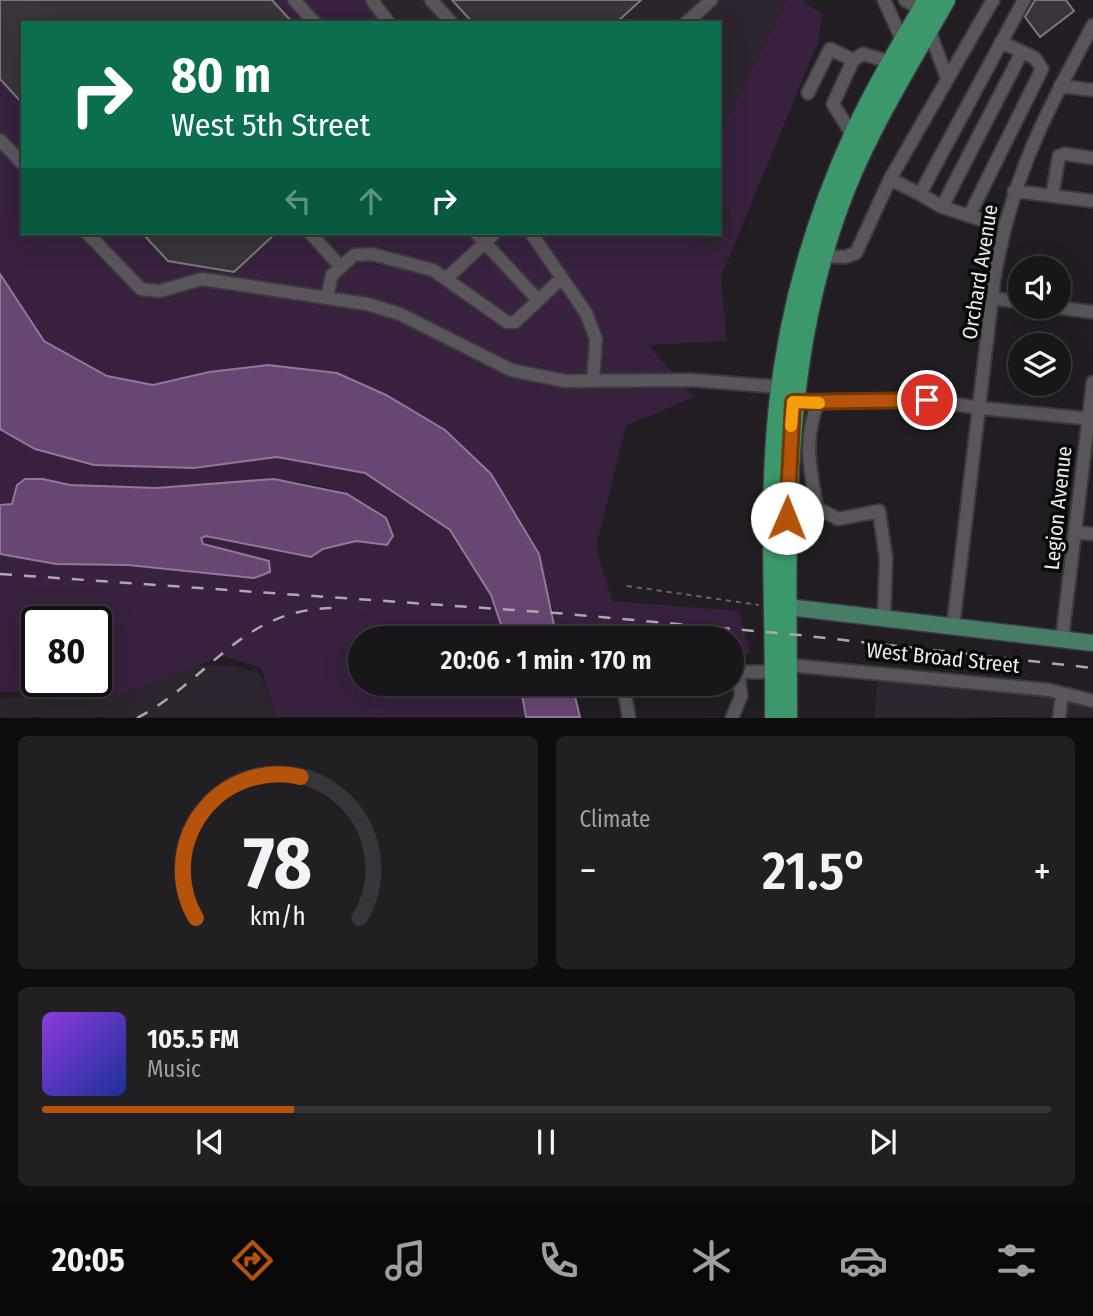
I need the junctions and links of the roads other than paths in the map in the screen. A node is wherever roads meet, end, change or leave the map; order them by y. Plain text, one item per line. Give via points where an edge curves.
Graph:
1 (293, 0) edge
2 (372, 0) edge
3 (431, 0) edge
4 (710, 0) edge
5 (884, 0) edge
6 (946, 0) edge
7 (993, 0) edge
8 (1024, 0) edge
9 (913, 2) edge
10 (313, 21) edge
11 (388, 21) edge
12 (450, 21) edge
13 (688, 21) edge
14 (1092, 28) edge
15 (929, 30) junction
16 (903, 42) junction
17 (1001, 42) junction
18 (1022, 52) junction
19 (853, 60) junction
20 (891, 62) junction
21 (947, 78) junction
22 (1060, 86) junction
23 (1093, 90) edge
24 (808, 93) dead end
25 (853, 136) junction
26 (0, 139) edge
27 (1093, 158) edge
28 (21, 162) edge
29 (890, 180) junction
30 (1014, 191) junction
31 (919, 194) junction
32 (1052, 196) junction
33 (1093, 201) edge
34 (942, 207) junction
35 (969, 216) junction
36 (1003, 228) junction
37 (90, 235) edge
38 (312, 235) edge
39 (532, 235) edge
40 (481, 238) edge
41 (822, 256) junction
42 (341, 267) junction
43 (447, 278) junction
44 (562, 278) junction
45 (327, 298) junction
46 (992, 298) junction
47 (538, 300) junction
48 (1008, 300) edge
49 (1071, 309) edge
50 (1093, 312) edge
51 (593, 381) junction
52 (1093, 382) edge
53 (780, 387) junction
54 (793, 402) junction
55 (817, 403) junction
56 (980, 408) junction
57 (1090, 419) edge
58 (790, 430) junction
59 (807, 440) junction
60 (817, 508) junction
61 (1076, 532) junction
62 (1093, 534) edge
63 (788, 536) junction
64 (781, 607) junction
65 (884, 618) junction
66 (953, 627) junction
67 (1062, 639) junction
68 (1093, 643) edge
69 (781, 668) junction
70 (744, 671) edge
71 (1062, 694) junction
72 (625, 696) edge
73 (741, 696) edge
74 (1093, 701) edge
75 (628, 718) edge
76 (732, 718) edge
77 (774, 718) edge
78 (788, 718) edge
79 (1059, 718) edge

1 - 10 street
2 - 11 street
3 - 12 street
4 - 13 street
5 - 16 street
6 - 15 highway
7 - 21 street
8 - 17 street
9 - 16 highway
14 - 22 street, Orchard Avenue
15 - 21 street
15 - 41 highway via 854,170
16 - 20 highway
17 - 18 street
17 - 31 street
18 - 34 street
18 - 35 street via 1039,61 1042,69
19 - 20 street via 863,54
19 - 24 street via 833,43
19 - 25 street via 834,104
20 - 25 highway
21 - 29 street
22 - 23 street
22 - 30 street, Orchard Avenue
25 - 53 highway via 816,228
26 - 28 street
27 - 32 street via 1059,156
29 - 31 street
29 - 41 street via 856,253
30 - 32 street
30 - 36 street, Orchard Avenue
31 - 34 street
32 - 33 street
34 - 35 street
35 - 36 street
36 - 46 street, Orchard Avenue
37 - 45 street via 141,289 160,291 202,279
38 - 42 street
39 - 44 street
40 - 43 street
40 - 47 street
41 - 54 highway via 806,318
42 - 43 street via 354,255 372,254
42 - 45 street via 331,275
43 - 47 street via 507,322 515,322
44 - 47 street
44 - 51 street via 586,313 596,339
45 - 51 street via 400,314 511,370 565,381
46 - 48 street
46 - 56 street, Orchard Avenue
49 - 50 street
51 - 53 street via 691,380
52 - 57 street, Legion Avenue
53 - 64 highway via 774,467
54 - 55 street
54 - 58 highway
55 - 56 street via 927,400
55 - 59 street
56 - 57 street
56 - 66 street, Orchard Avenue
57 - 61 street, Legion Avenue
58 - 59 street
58 - 63 highway
59 - 60 street
60 - 63 street
60 - 65 street via 838,519 879,511 886,558
61 - 62 street
61 - 67 street, Legion Avenue
63 - 64 highway
64 - 65 main road, West Broad Street
64 - 69 highway
65 - 66 main road, West Broad Street
66 - 67 main road, West Broad Street
67 - 68 main road, West Broad Street
69 - 70 street, West Broad Street
69 - 71 street, West Broad Street via 955,680
69 - 77 highway
69 - 78 highway
71 - 74 street, West Broad Street
71 - 79 street
72 - 75 street
73 - 76 street

